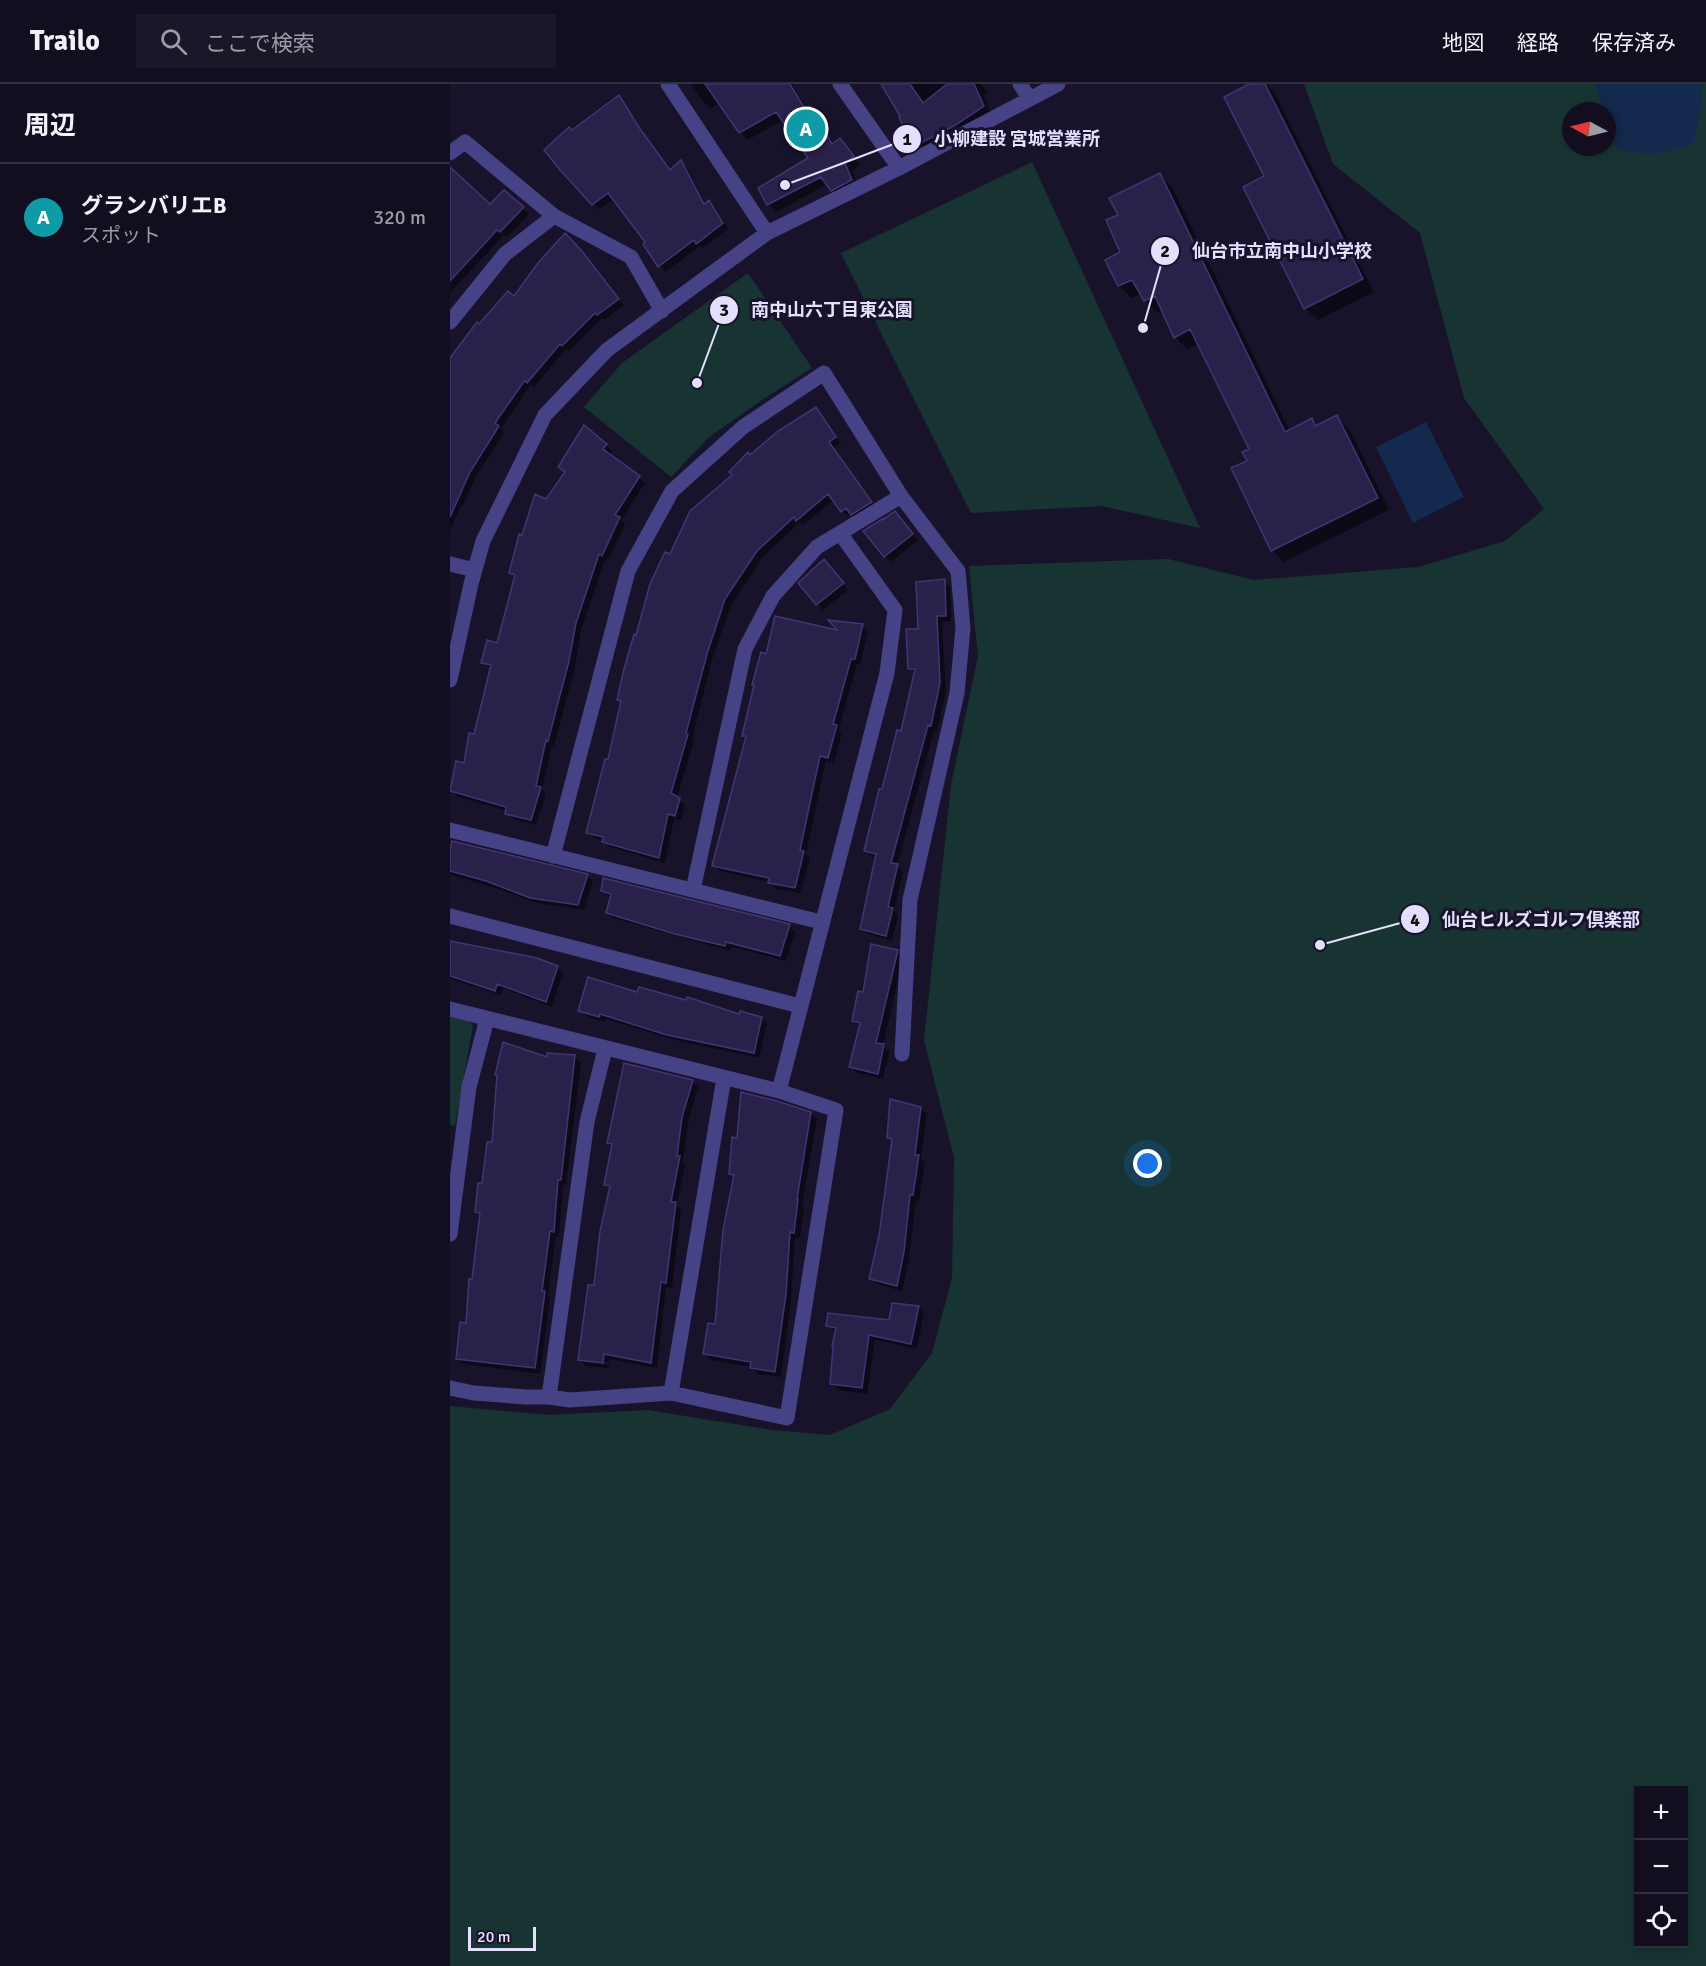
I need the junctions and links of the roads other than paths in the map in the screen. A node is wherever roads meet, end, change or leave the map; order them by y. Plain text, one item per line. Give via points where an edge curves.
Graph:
1 (668, 84) edge
2 (840, 84) edge
3 (1020, 84) edge
4 (1058, 84) edge
5 (1029, 98) junction
6 (450, 153) edge
7 (899, 168) junction
8 (554, 216) junction
9 (767, 233) junction
10 (662, 311) junction
11 (450, 322) edge
12 (901, 496) junction
13 (840, 533) junction
14 (450, 564) edge
15 (475, 570) junction
16 (450, 681) edge
17 (450, 830) edge
18 (553, 856) junction
19 (693, 891) junction
20 (450, 916) edge
21 (821, 922) junction
22 (800, 1005) junction
23 (450, 1009) edge
24 (487, 1019) junction
25 (605, 1049) junction
26 (902, 1054) dead end
27 (724, 1078) junction
28 (778, 1091) junction
29 (450, 1234) edge
30 (450, 1388) edge
31 (671, 1393) junction
32 (549, 1397) junction

1 - 9 street
2 - 7 street
3 - 5 street
4 - 5 street
5 - 7 street
6 - 8 street via 465,142
7 - 9 street
8 - 10 street via 631,257
8 - 11 street via 505,255
9 - 10 street
10 - 15 street via 607,350 545,415 483,541
12 - 13 street
12 - 18 street via 824,373 743,427 672,491 628,571
12 - 26 street via 958,571 963,628 957,693 909,900
13 - 19 street via 817,547 773,596 745,649
13 - 21 street via 895,610 887,673
14 - 15 street
15 - 16 street
17 - 18 street
18 - 19 street
19 - 21 street
20 - 22 street
21 - 22 street
22 - 28 street
23 - 24 street
24 - 25 street
24 - 29 street via 469,1087
25 - 27 street
25 - 32 street via 587,1122
27 - 28 street
27 - 31 street
28 - 31 street via 836,1110 787,1418
30 - 32 street
31 - 32 street via 570,1400

